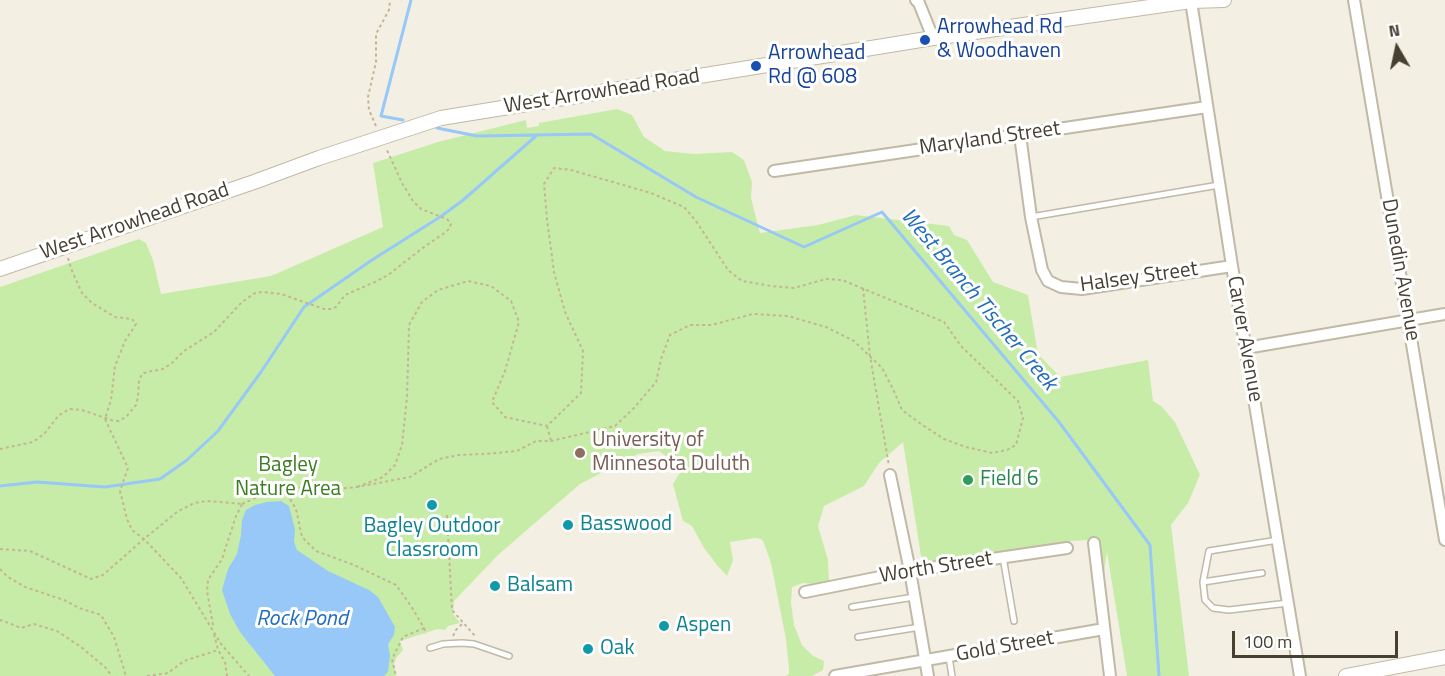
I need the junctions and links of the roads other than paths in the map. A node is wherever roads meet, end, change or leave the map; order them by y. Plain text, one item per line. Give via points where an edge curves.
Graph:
1 (916, 0) edge
2 (1224, 0) edge
3 (1354, 0) edge
4 (1190, 1) edge
5 (933, 38) junction
6 (1207, 107) junction
7 (1020, 135) junction
8 (774, 171) dead end
9 (1219, 185) junction
10 (1031, 217) junction
11 (1232, 266) junction
12 (0, 269) edge
13 (1445, 314) edge
14 (1408, 320) junction
15 (1246, 348) junction
16 (890, 475) road end
17 (1278, 540) junction
18 (1445, 540) edge
19 (1094, 543) dead end
20 (1067, 548) dead end
21 (1003, 557) junction
22 (910, 571) junction
23 (1262, 573) dead end
24 (1203, 582) junction
25 (805, 592) dead end
26 (914, 597) junction
27 (1288, 603) junction
28 (852, 607) dead end
29 (1014, 621) dead end
30 (920, 627) junction
31 (1104, 628) junction
32 (858, 637) dead end
33 (430, 648) dead end
34 (509, 656) dead end
35 (949, 657) junction
36 (1445, 657) edge
37 (926, 661) junction
38 (835, 676) edge
39 (928, 676) edge
40 (952, 676) edge
41 (1110, 676) edge
42 (1300, 676) edge
43 (1346, 676) edge

1 - 5 street
2 - 4 street, West Arrowhead Road
3 - 14 street, Dunedin Avenue
4 - 5 street, West Arrowhead Road
4 - 6 street, Carver Avenue
5 - 12 street, West Arrowhead Road via 441,118
6 - 7 street, Maryland Street
6 - 9 street, Carver Avenue
7 - 8 street, Maryland Street
7 - 10 street
9 - 10 lane
9 - 11 street, Carver Avenue
10 - 11 street, Halsey Street via 1042,270 1048,281 1061,287 1082,289
11 - 15 street, Carver Avenue
13 - 14 street
14 - 15 street
14 - 18 street, Dunedin Avenue
15 - 17 street, Carver Avenue
16 - 22 street
17 - 24 lane via 1209,551
17 - 27 street, Carver Avenue
19 - 31 street
20 - 21 street, Worth Street
21 - 22 street, Worth Street
21 - 29 lane
22 - 25 street, Worth Street
22 - 26 street
23 - 24 lane
24 - 27 lane via 1205,600 1213,608 1229,610
26 - 28 lane
26 - 30 street
27 - 42 street, Carver Avenue
30 - 32 lane
30 - 37 street
31 - 35 street, Gold Street
31 - 41 street
33 - 34 lane via 474,644
35 - 37 street, Gold Street
35 - 40 lane
36 - 43 street
37 - 38 street, Gold Street
37 - 39 street

